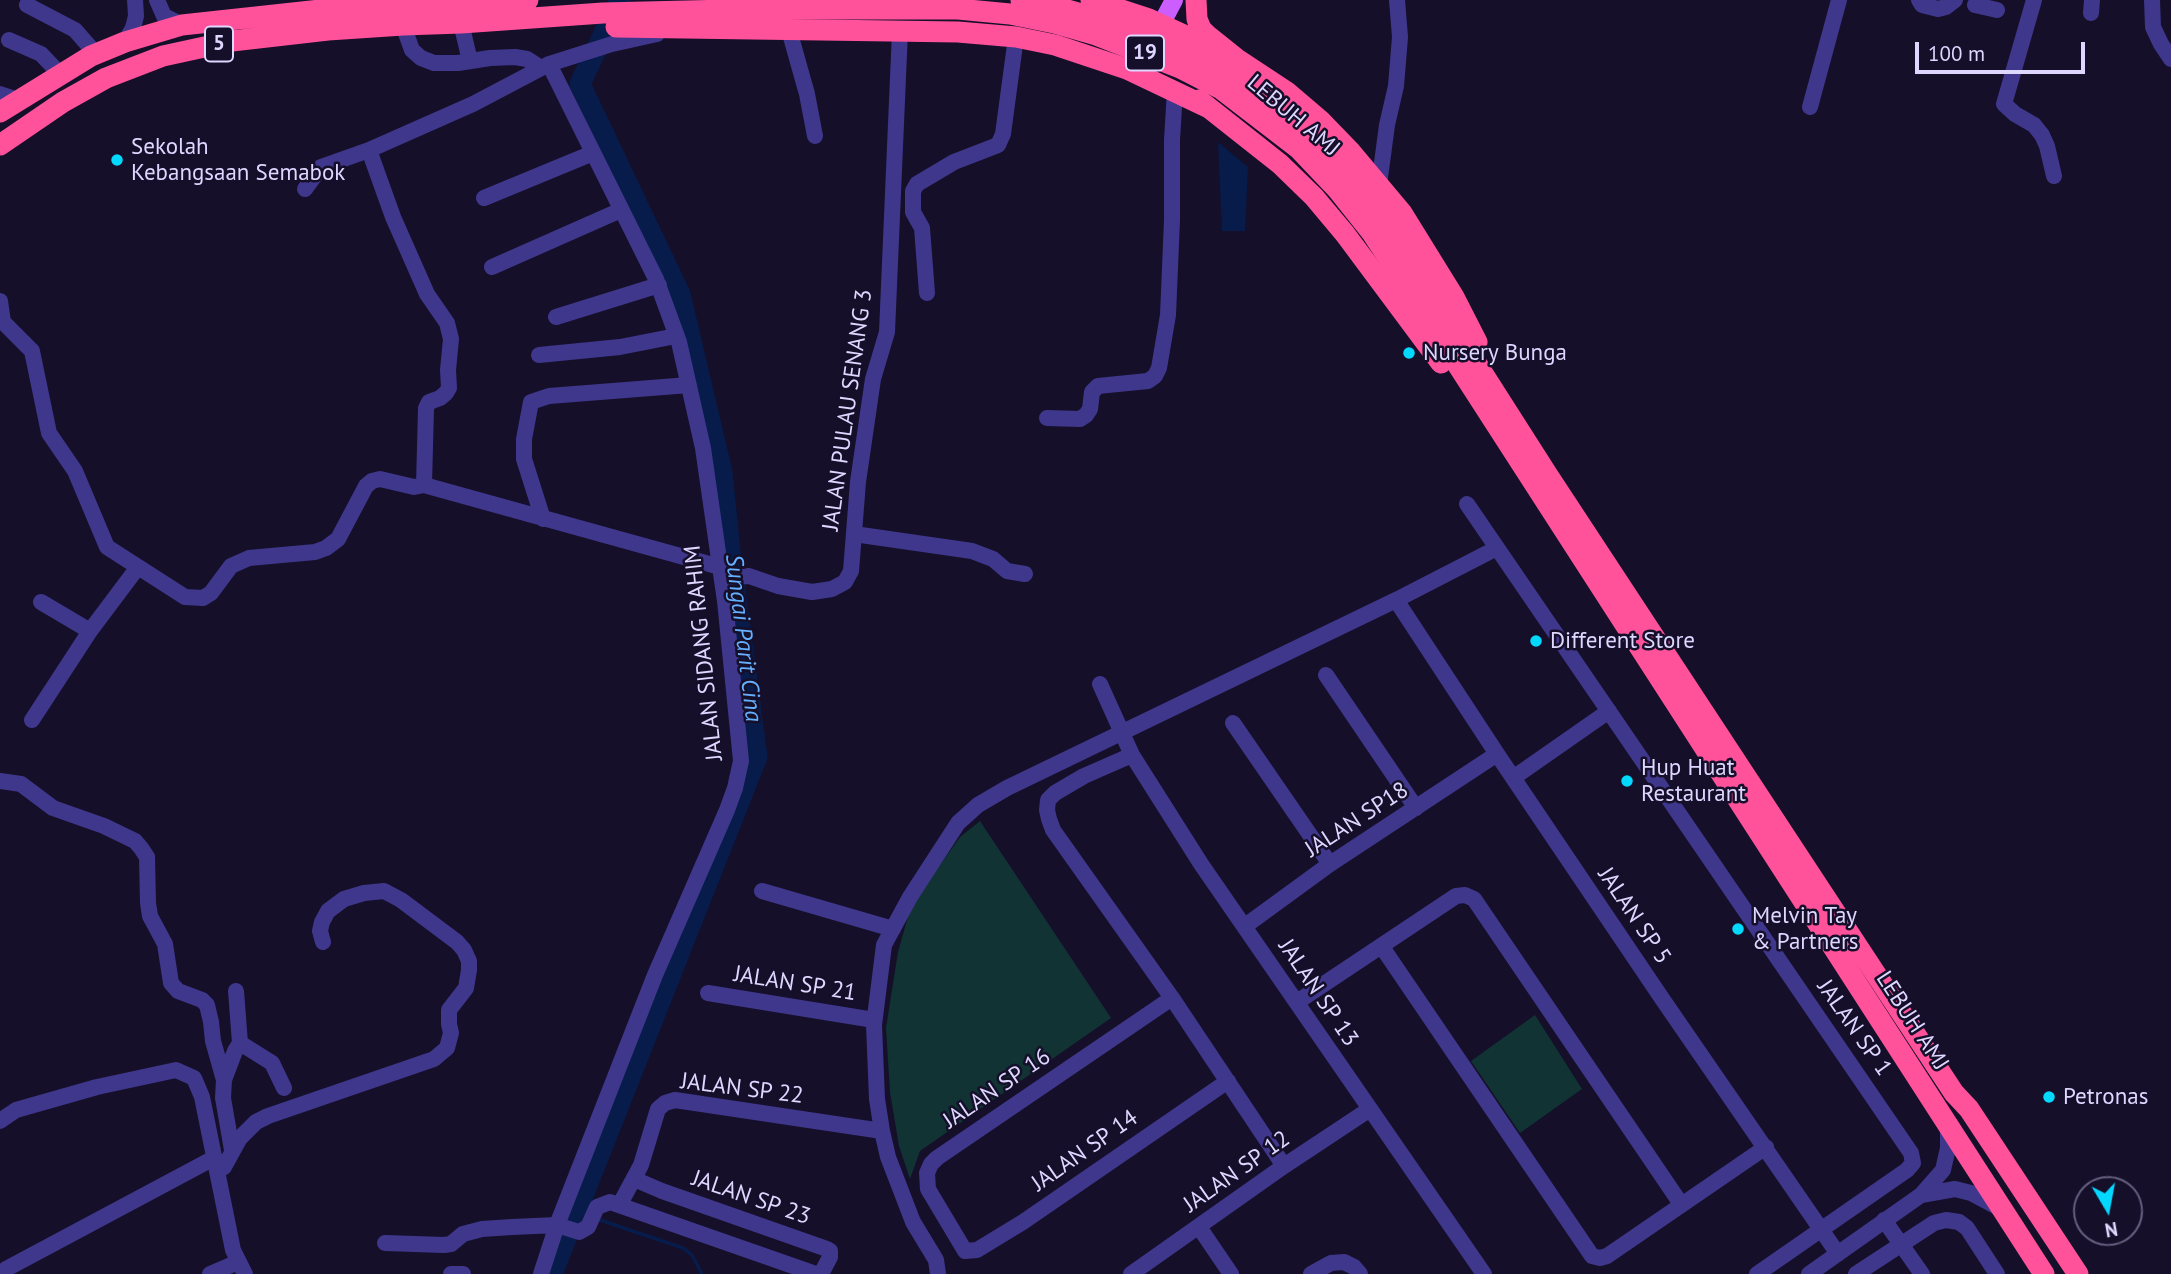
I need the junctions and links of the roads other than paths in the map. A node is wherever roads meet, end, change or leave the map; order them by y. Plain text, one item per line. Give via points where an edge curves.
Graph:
1 (135, 0) edge
2 (157, 0) edge
3 (528, 0) edge
4 (1021, 0) edge
5 (1089, 0) edge
6 (1161, 0) edge
7 (1174, 0) edge
8 (1196, 0) edge
9 (1397, 0) edge
10 (1839, 0) edge
11 (1919, 0) edge
12 (1955, 0) edge
13 (2034, 0) edge
14 (2152, 0) edge
15 (464, 1) edge
16 (27, 5) dead end
17 (1975, 8) edge
18 (1997, 10) dead end
19 (1155, 22) junction
20 (461, 23) junction
21 (182, 25) junction
22 (403, 25) junction
23 (610, 25) junction
24 (789, 30) junction
25 (900, 31) junction
26 (1016, 37) junction
27 (9, 40) dead end
28 (125, 41) junction
29 (1055, 45) junction
30 (96, 54) junction
31 (1237, 59) junction
32 (2171, 59) edge
33 (470, 61) junction
34 (545, 66) junction
35 (1134, 71) junction
36 (60, 74) junction
37 (1175, 90) junction
38 (6, 102) edge
39 (1810, 107) dead end
40 (1209, 108) junction
41 (815, 136) dead end
42 (0, 145) edge
43 (369, 150) junction
44 (593, 153) junction
45 (2054, 176) dead end
46 (1379, 185) junction
47 (305, 189) dead end
48 (484, 198) dead end
49 (621, 210) junction
50 (492, 267) dead end
51 (659, 285) junction
52 (927, 293) dead end
53 (0, 300) edge
54 (1426, 301) junction
55 (556, 317) dead end
56 (676, 336) junction
57 (539, 355) dead end
58 (689, 385) junction
59 (1047, 418) dead end
60 (1540, 477) junction
61 (424, 485) junction
62 (1467, 504) dead end
63 (543, 519) junction
64 (854, 534) junction
65 (1497, 548) junction
66 (138, 567) junction
67 (1025, 574) dead end
68 (728, 575) junction
69 (1396, 600) junction
70 (41, 602) dead end
71 (90, 631) junction
72 (1326, 675) dead end
73 (1100, 684) dead end
74 (1609, 711) junction
75 (33, 720) dead end
76 (1233, 723) dead end
77 (1121, 732) junction
78 (1497, 754) junction
79 (1132, 755) junction
80 (1513, 778) junction
81 (0, 781) edge
82 (1416, 808) junction
83 (1330, 864) junction
84 (762, 891) dead end
85 (1245, 926) junction
86 (893, 929) junction
87 (323, 942) dead end
88 (1382, 947) junction
89 (236, 991) dead end
90 (708, 993) dead end
91 (1172, 998) junction
92 (1297, 1002) junction
93 (874, 1020) junction
94 (240, 1043) junction
95 (224, 1080) junction
96 (1228, 1082) junction
97 (284, 1088) dead end
98 (1370, 1109) junction
99 (0, 1121) edge
100 (1948, 1127) junction
101 (882, 1131) junction
102 (1766, 1147) junction
103 (232, 1150) junction
104 (215, 1165) junction
105 (1284, 1166) junction
106 (634, 1179) junction
107 (1921, 1195) junction
108 (620, 1204) junction
109 (1681, 1204) junction
110 (2003, 1210) junction
111 (1884, 1220) junction
112 (1199, 1227) junction
113 (565, 1228) junction
114 (1821, 1231) junction
115 (386, 1243) dead end
116 (1900, 1244) junction
117 (965, 1251) joint
118 (1838, 1254) junction
119 (242, 1268) edge
120 (1, 1274) edge
121 (210, 1274) edge
122 (451, 1274) edge
123 (463, 1274) edge
124 (541, 1274) edge
125 (816, 1274) edge
126 (821, 1274) edge
127 (938, 1274) edge
128 (1131, 1274) edge
129 (1231, 1274) edge
130 (1311, 1274) edge
131 (1360, 1274) edge
132 (1484, 1274) edge
133 (1757, 1274) edge
134 (1809, 1274) edge
135 (1856, 1274) edge
136 (1922, 1274) edge
137 (1997, 1274) edge
138 (2044, 1274) edge
139 (2078, 1274) edge

1 - 28 street via 136,16
2 - 21 street via 164,16
3 - 15 highway, 5
4 - 54 highway, LEBUH AMJ / 19, bridge via 1149,36 1229,74 1271,102 1354,179 1389,227
5 - 19 highway
5 - 29 highway via 1106,16 1108,27 1102,41 1084,48
6 - 19 main road
7 - 19 main road
8 - 31 highway via 1201,29
9 - 46 street via 1396,86
10 - 39 street
11 - 12 street via 1938,9
13 - 45 street via 2004,104 2042,135
14 - 32 street via 2153,27
15 - 21 highway, 5
16 - 30 street via 75,30
17 - 18 street
19 - 31 highway
19 - 35 main road
20 - 22 highway, 5
20 - 23 highway
20 - 33 street
21 - 28 highway, 5
22 - 33 street via 412,50 421,58 446,64
22 - 42 highway, 5 via 232,41 163,56 106,78
23 - 24 highway
23 - 34 street via 566,58
23 - 54 highway, LEBUH AMJ / 19, bridge via 771,9 958,9 1010,14 1096,35 1221,89 1299,149 1337,189
24 - 25 highway
24 - 41 street
25 - 26 highway
25 - 64 street, JALAN PULAU SENANG 3 via 887,332 873,379
26 - 29 highway
26 - 52 street via 998,145 954,162 913,191 913,212 922,228
27 - 36 street via 41,54
28 - 30 highway, 5
29 - 35 highway
30 - 36 highway, 5
31 - 40 highway via 1200,47 1181,58 1179,81
31 - 46 highway via 1321,121
33 - 34 street via 515,57
34 - 43 street
34 - 44 street, JALAN SIDANG RAHIM
35 - 37 highway
36 - 38 highway, 5
37 - 40 highway
37 - 59 street via 1168,315 1159,368 1148,381 1103,384 1094,389 1090,409 1080,419
40 - 60 highway via 1314,197 1407,318
43 - 47 street via 321,167
43 - 61 street via 393,217 451,339 449,388 426,408
44 - 48 street
44 - 49 street, JALAN SIDANG RAHIM
46 - 60 highway via 1402,213 1454,297
49 - 50 street
49 - 51 street, JALAN SIDANG RAHIM
51 - 55 street
51 - 56 street, JALAN SIDANG RAHIM
53 - 66 street via 3,323 32,351 49,433 75,471 107,547
54 - 60 highway, LEBUH AMJ / 19
56 - 57 street
56 - 58 street, JALAN SIDANG RAHIM
58 - 63 street via 549,396 531,402 524,459
58 - 68 street, JALAN SIDANG RAHIM
60 - 100 highway, LEBUH AMJ / 19
60 - 139 highway, LEBUH AMJ / 19
61 - 63 street, JALAN PULAU SENANG 3
61 - 66 street, JALAN PULAU SENANG 3 via 372,481 338,539 326,548 249,558 231,566 203,598 185,597
62 - 65 street, JALAN SP 1
63 - 68 street, JALAN PULAU SENANG 3
64 - 67 street via 972,551 1007,571
64 - 68 street, JALAN PULAU SENANG 3 via 851,571 845,582 832,589 812,592
65 - 69 street
65 - 74 street, JALAN SP 1
66 - 71 street
68 - 113 street, JALAN SIDANG RAHIM via 741,761 735,788 655,975
69 - 77 street
69 - 78 street, JALAN SP 5
70 - 71 street
71 - 75 street
72 - 82 street
73 - 77 street, JALAN SP 13
74 - 80 street
74 - 114 street, JALAN SP 1 via 1911,1153 1913,1163 1907,1170
76 - 83 street
77 - 79 street, JALAN SP 13
77 - 86 street via 978,805 942,846
78 - 80 street, JALAN SP 5
78 - 82 street, JALAN SP18
79 - 85 street, JALAN SP 13
79 - 91 street via 1055,793 1047,810 1053,830
80 - 102 street, JALAN SP 5
81 - 95 street via 21,784 53,808 104,826 141,848 147,857 150,916 165,944 171,984 207,1005
82 - 83 street, JALAN SP18
83 - 85 street, JALAN SP18
84 - 86 street
85 - 92 street, JALAN SP 13
86 - 93 street via 884,945
87 - 103 street via 320,931 328,911 344,899 384,891 457,942 469,961 469,970 466,988 449,1010 450,1041 434,1059 268,1116 247,1130
88 - 92 street
88 - 109 street via 1456,896 1474,899
88 - 109 street via 1592,1256 1607,1256
89 - 94 street
90 - 93 street, JALAN SP 21
91 - 96 street
91 - 117 street, JALAN SP 16 via 931,1164 928,1189
92 - 98 street, JALAN SP 13
93 - 101 street
94 - 95 street
94 - 97 street via 272,1063
95 - 103 street
96 - 105 street
96 - 117 street, JALAN SP 14 via 1023,1222 977,1251
98 - 105 street, JALAN SP 12
98 - 132 street, JALAN SP 13
99 - 104 street via 39,1103 176,1070 194,1078 202,1097
100 - 107 street via 1943,1170
100 - 110 highway, LEBUH AMJ / 19
101 - 106 street, JALAN SP 22 via 675,1100 658,1109
101 - 127 street via 913,1222 936,1260
102 - 109 street
102 - 114 street, JALAN SP 5
103 - 104 street via 224,1167
104 - 119 street via 233,1250
104 - 120 street
105 - 112 street, JALAN SP 12
106 - 108 street, JALAN SP 22
106 - 126 street, JALAN SP 23 via 827,1249 831,1257
107 - 110 street via 1955,1189
107 - 111 street
108 - 113 street via 597,1207 585,1230
108 - 125 street
110 - 138 highway, LEBUH AMJ / 19
111 - 116 street
111 - 118 street
112 - 128 street, JALAN SP 12
112 - 129 street
113 - 115 street via 482,1229 444,1245
113 - 124 street, JALAN SIDANG RAHIM
114 - 118 street, JALAN SP 5
114 - 133 street
116 - 135 street
116 - 136 street
116 - 137 street via 1934,1223 1958,1222 1967,1228
118 - 134 street
119 - 121 street
122 - 123 street
130 - 131 street via 1344,1262

